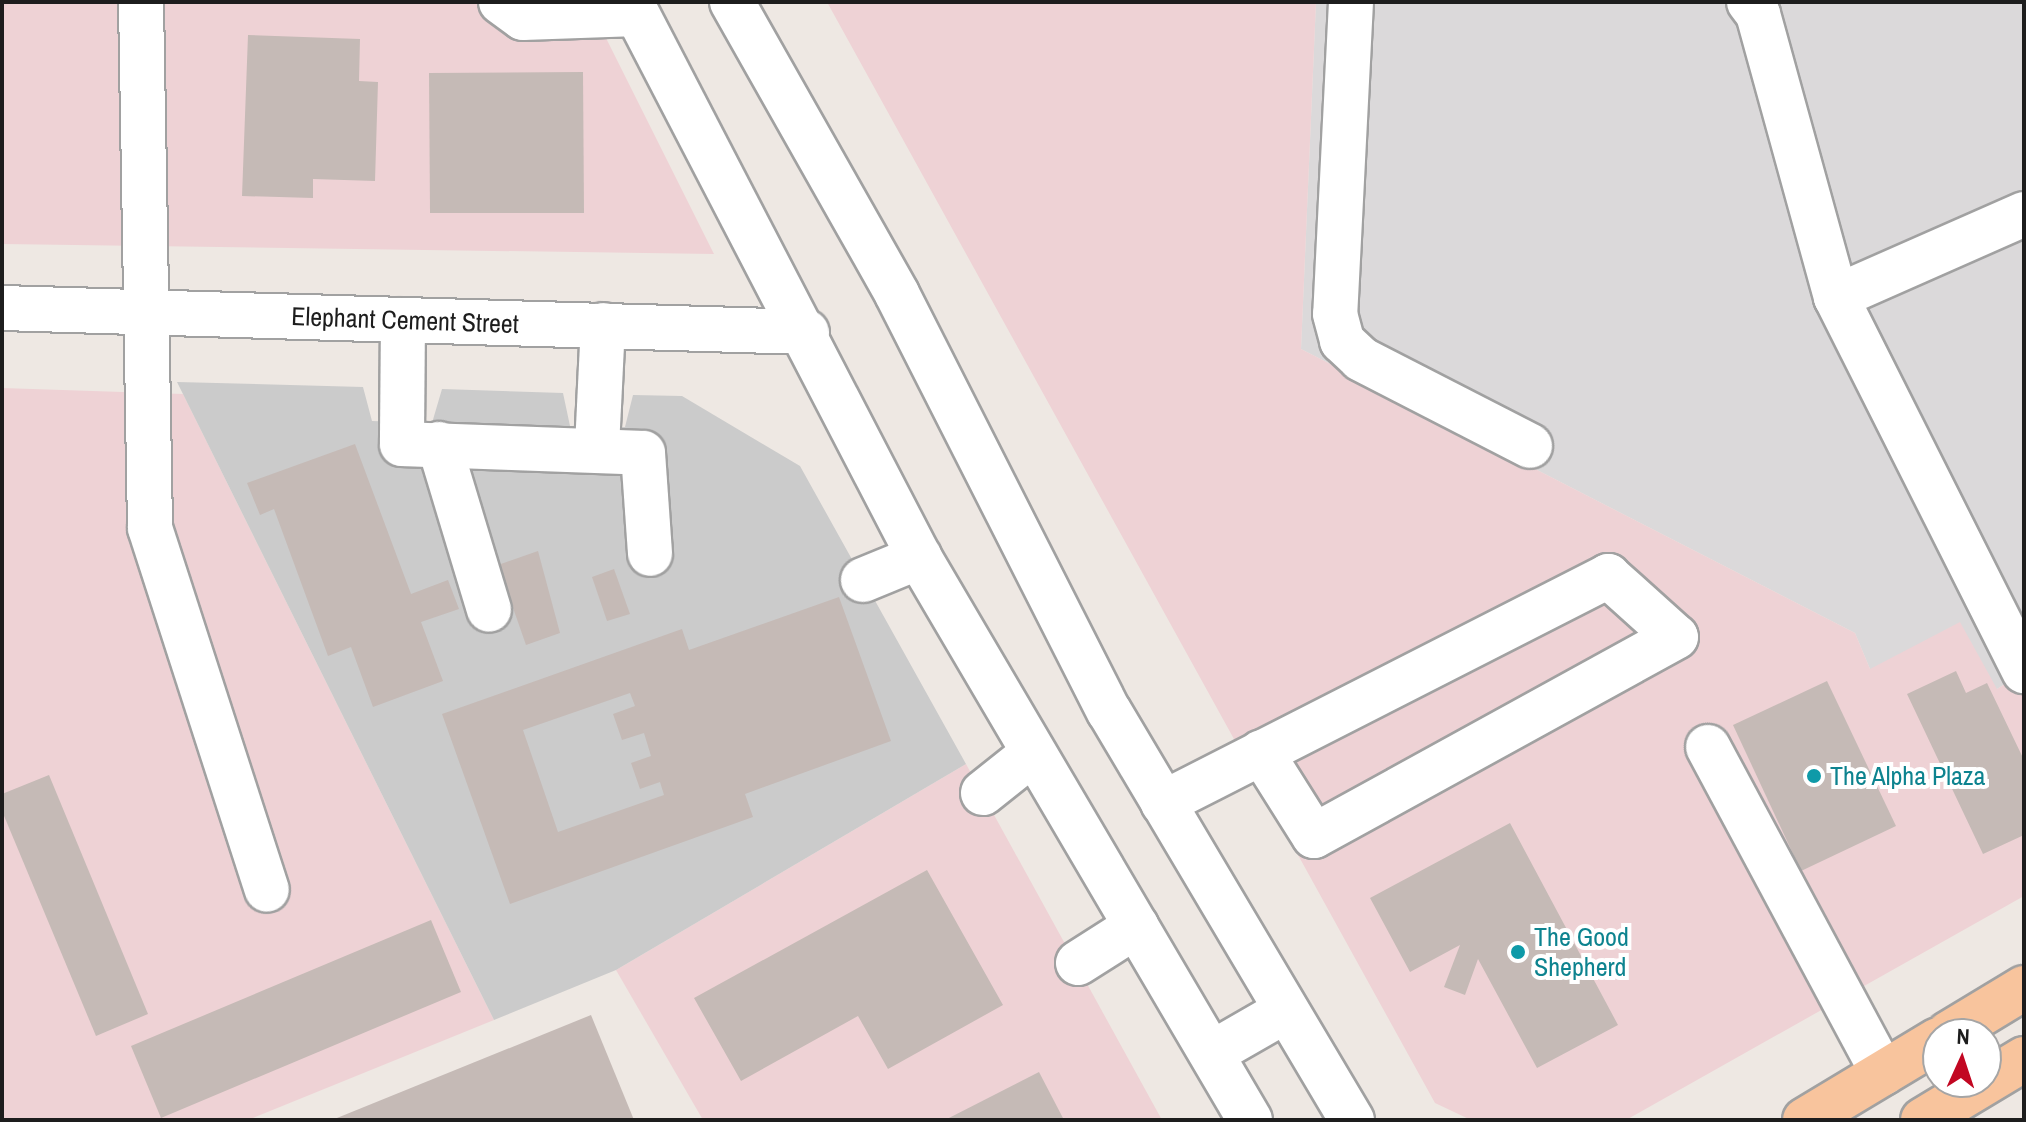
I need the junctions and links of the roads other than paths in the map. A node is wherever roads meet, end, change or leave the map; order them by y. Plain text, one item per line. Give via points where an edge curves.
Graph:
1 (141, 2) edge
2 (501, 2) edge
3 (732, 2) edge
4 (1351, 2) edge
5 (1749, 2) edge
6 (634, 8) edge
7 (2024, 214) edge
8 (1836, 297) junction
9 (2, 308) edge
10 (146, 312) junction
11 (403, 320) junction
12 (603, 325) junction
13 (807, 332) junction
14 (439, 444) junction
15 (1530, 446) dead end
16 (597, 447) junction
17 (650, 554) dead end
18 (919, 557) junction
19 (863, 580) dead end
20 (489, 610) dead end
21 (2024, 671) edge
22 (1708, 747) dead end
23 (1261, 752) junction
24 (1032, 754) junction
25 (983, 793) dead end
26 (1163, 803) junction
27 (267, 890) dead end
28 (1136, 926) junction
29 (1078, 963) dead end
30 (2024, 988) edge
31 (1285, 1011) junction
32 (1974, 1018) edge
33 (1922, 1050) edge
34 (1212, 1053) junction
35 (2024, 1059) edge
36 (1883, 1073) junction
37 (1250, 1120) edge
38 (1352, 1120) edge
39 (1805, 1120) edge
40 (1923, 1120) edge

1 - 10 street
2 - 6 street via 523,18
3 - 26 street via 897,294
4 - 15 street via 1335,314 1342,341 1361,359
5 - 8 street via 1758,14
6 - 13 street
7 - 8 street
8 - 21 street
9 - 10 street, Elephant Cement Street
10 - 11 street, Elephant Cement Street
10 - 27 street via 142,392 150,528
11 - 12 street, Elephant Cement Street
11 - 14 street via 402,444
12 - 13 street, Elephant Cement Street
12 - 16 street
13 - 18 street
14 - 16 street
14 - 20 street
16 - 17 street via 643,453
18 - 19 street
18 - 24 street
22 - 36 street
23 - 23 street via 1608,576 1676,637 1314,836
23 - 26 street
24 - 25 street
24 - 28 street
26 - 31 street
28 - 29 street
28 - 34 street
30 - 32 main road
31 - 34 street
31 - 38 street
33 - 36 main road
34 - 37 street
35 - 40 main road
36 - 39 main road

